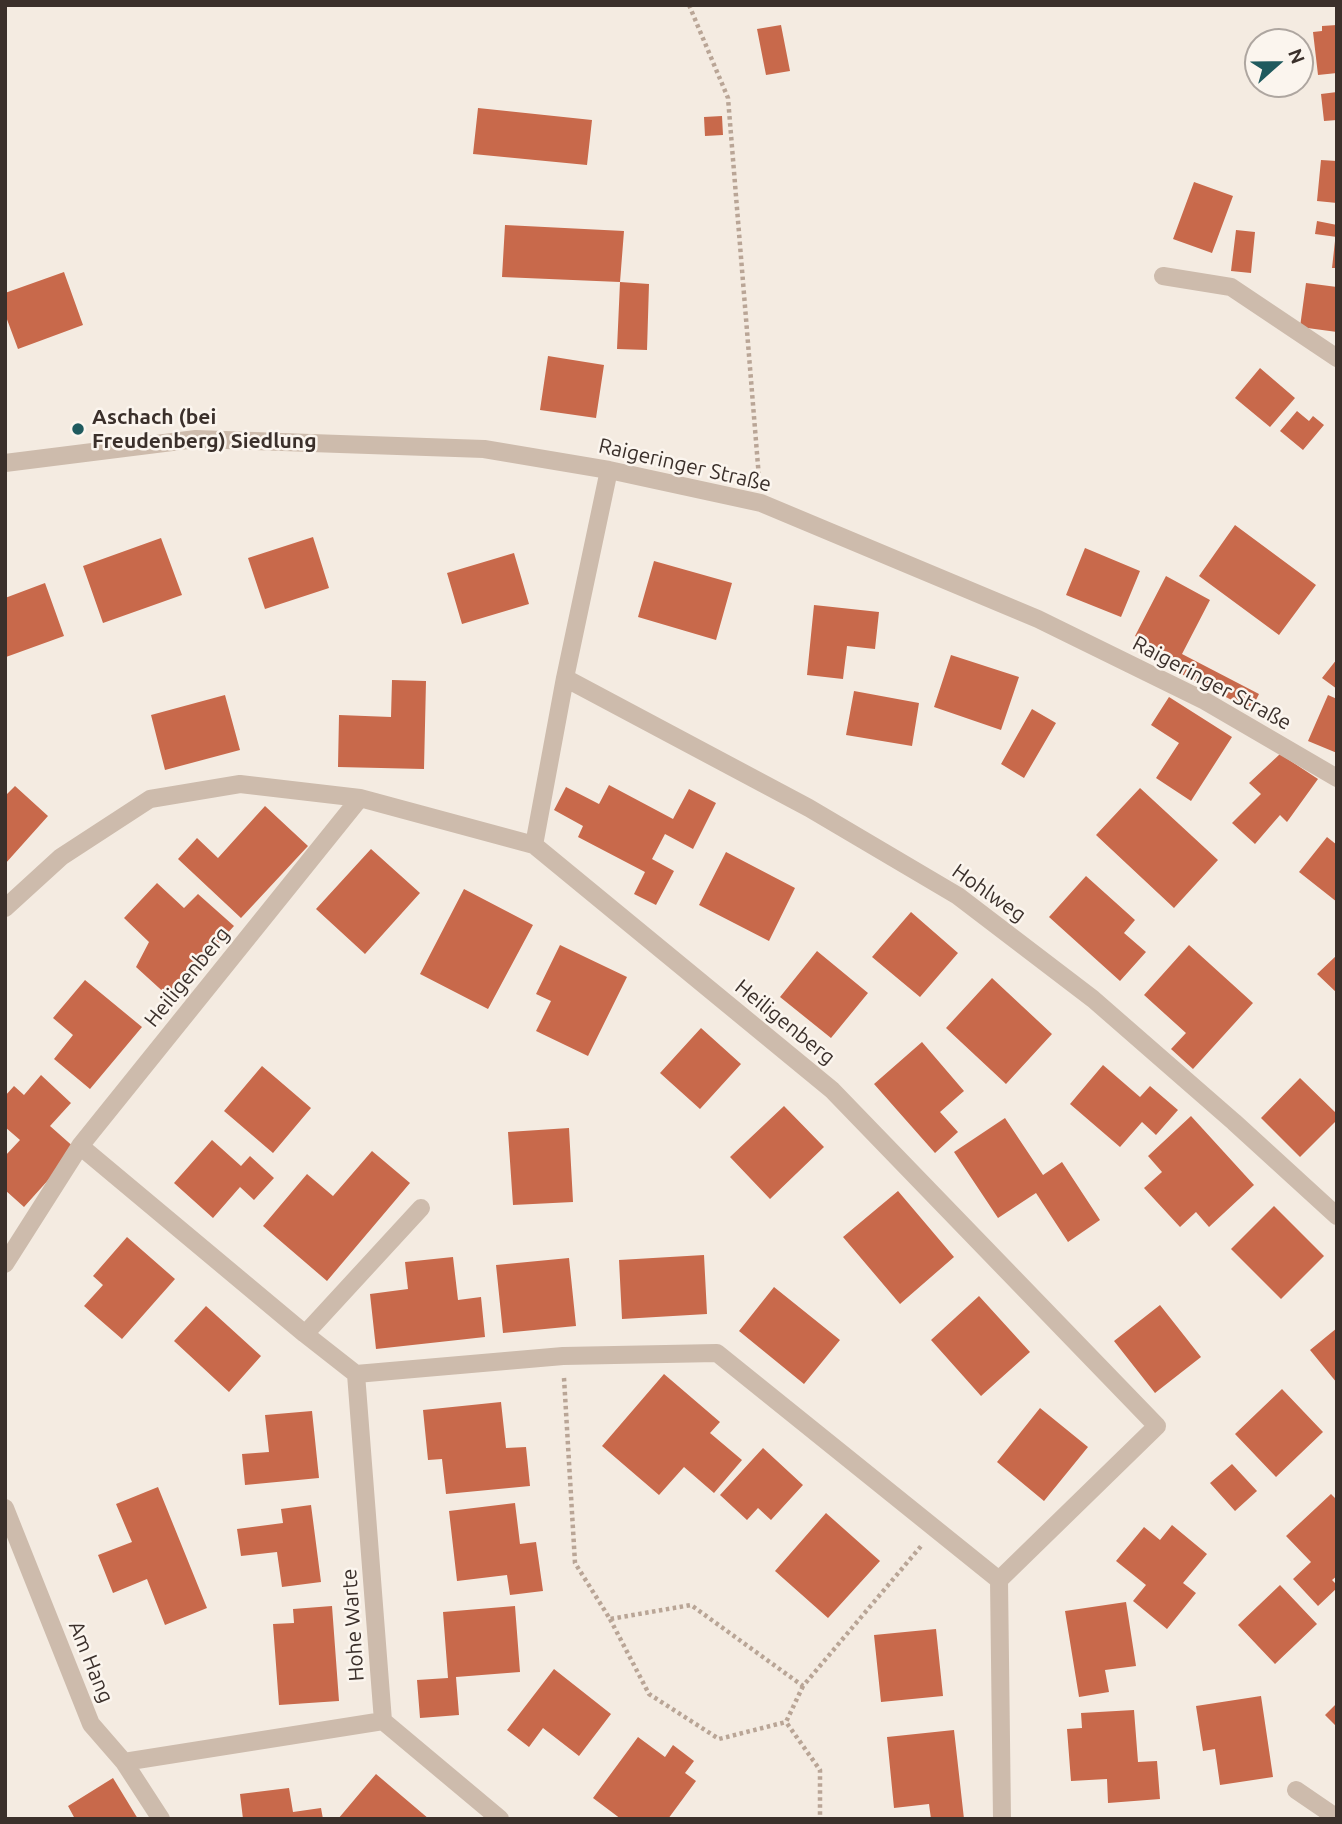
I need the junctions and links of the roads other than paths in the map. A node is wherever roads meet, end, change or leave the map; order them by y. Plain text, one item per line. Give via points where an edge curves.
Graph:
1 (1163, 276) dead end
2 (1337, 358) edge
3 (5, 463) edge
4 (609, 470) junction
5 (565, 678) junction
6 (1337, 778) edge
7 (360, 798) junction
8 (534, 845) junction
9 (5, 908) edge
10 (80, 1146) junction
11 (421, 1208) dead end
12 (1337, 1216) edge
13 (5, 1264) edge
14 (305, 1334) junction
15 (356, 1374) junction
16 (5, 1508) edge
17 (999, 1580) junction
18 (383, 1721) junction
19 (124, 1762) junction
20 (1296, 1790) dead end
21 (1337, 1818) edge
22 (161, 1819) edge
23 (500, 1819) edge
24 (1002, 1819) edge

1 - 2 street via 1231,287
3 - 4 street, Raigeringer Straße via 196,439 484,449
4 - 5 street
4 - 6 street, Raigeringer Straße via 761,503 1038,619 1205,701
5 - 8 street
5 - 12 street, Hohlweg via 809,808 958,896 1093,999
7 - 8 street, Heiligenberg
7 - 9 street via 240,784 150,799 61,857
7 - 10 street, Heiligenberg
8 - 17 street, Heiligenberg via 832,1090 1157,1426
10 - 13 street
10 - 14 street
11 - 14 street
14 - 15 street
15 - 17 street via 563,1356 717,1353
15 - 18 street, Hohe Warte
16 - 19 street, Am Hang via 92,1724
17 - 24 street
18 - 19 street
18 - 23 street
19 - 22 street, Am Hang
20 - 21 street

